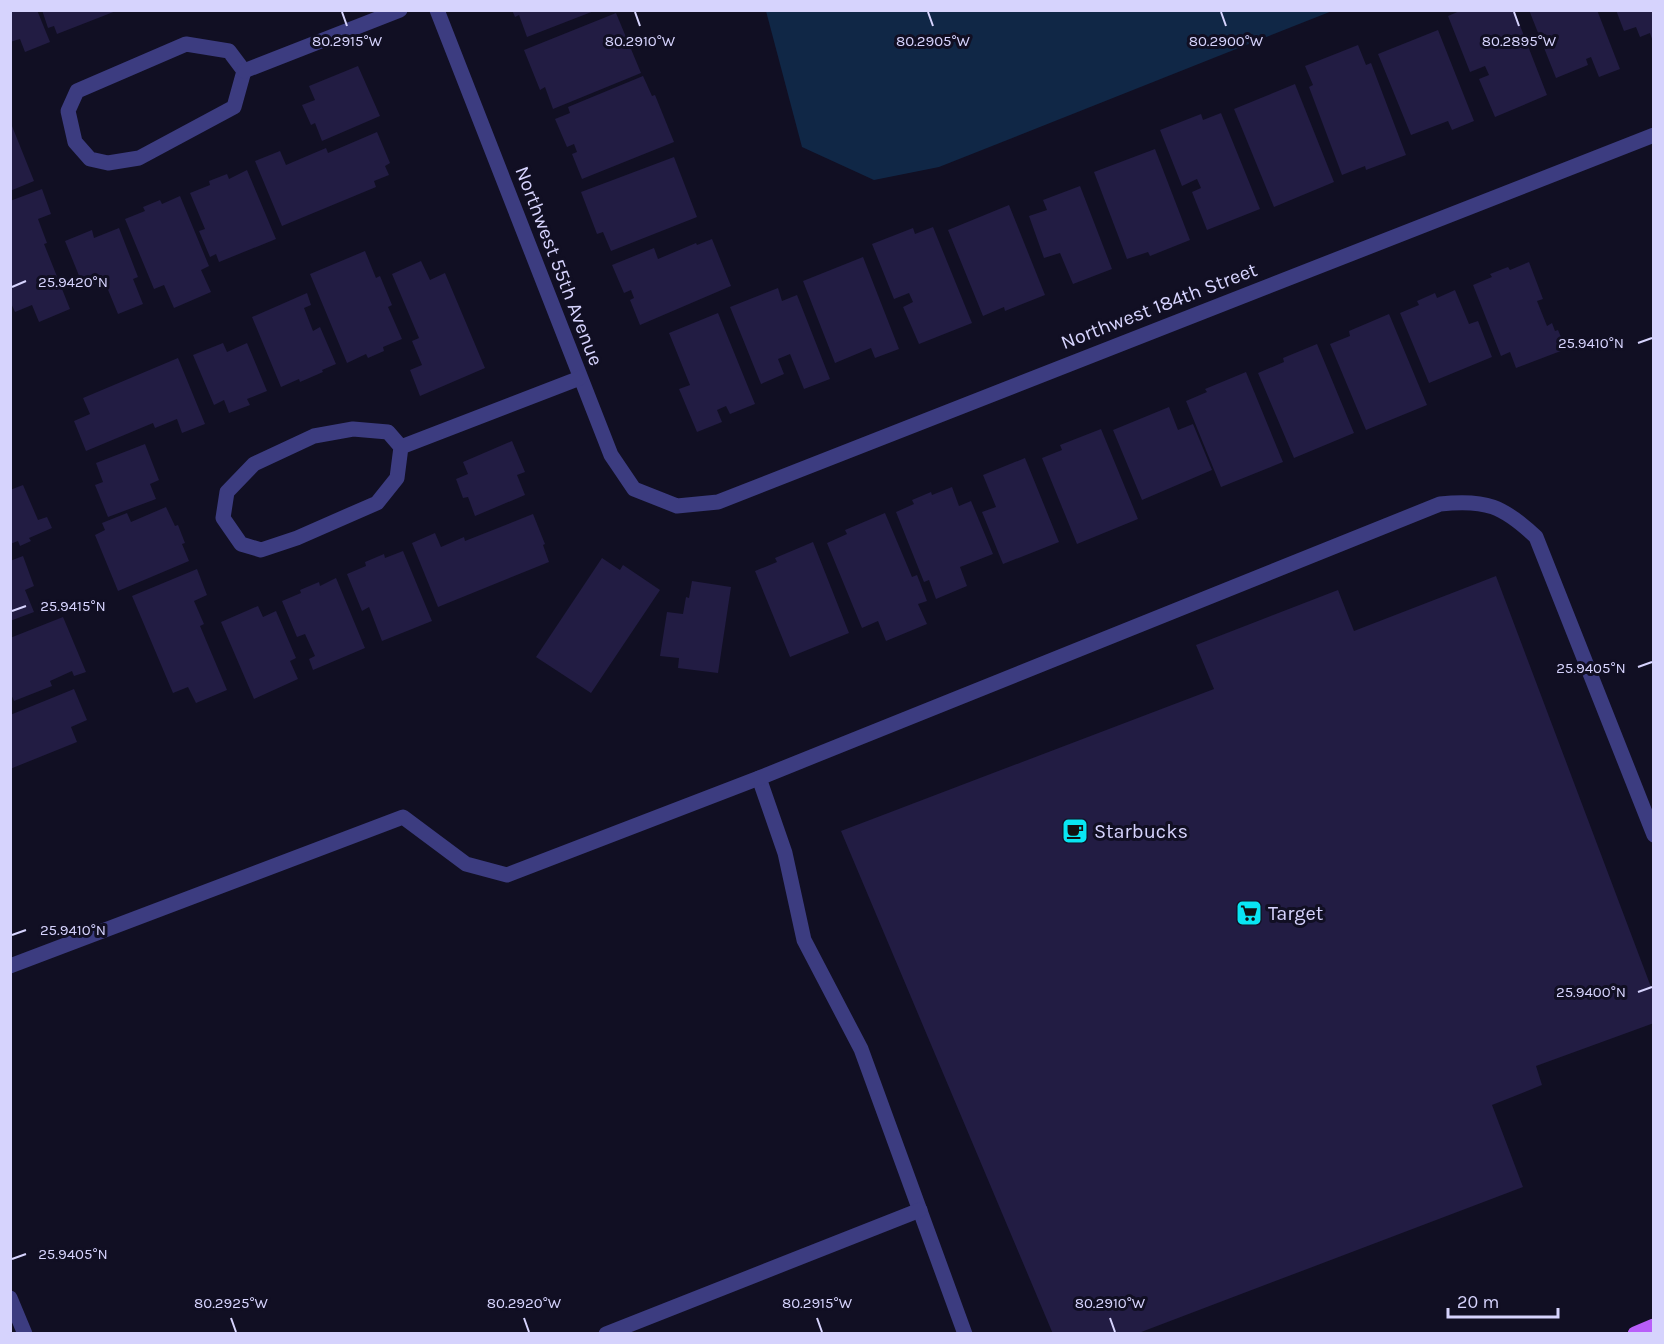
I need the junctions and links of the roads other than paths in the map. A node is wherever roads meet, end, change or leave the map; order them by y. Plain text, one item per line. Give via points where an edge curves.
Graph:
1 (400, 10) edge
2 (437, 10) edge
3 (244, 71) junction
4 (1653, 135) edge
5 (580, 378) junction
6 (401, 447) junction
7 (677, 506) joint
8 (759, 778) junction
9 (1653, 834) edge
10 (10, 966) edge
11 (920, 1210) junction
12 (10, 1298) edge
13 (1653, 1326) edge
14 (25, 1334) edge
15 (606, 1334) edge
16 (965, 1334) edge
17 (1635, 1334) edge

1 - 3 street
2 - 5 street, Northwest 55th Avenue
3 - 3 street via 229,51 186,44 77,91 68,111 75,142 90,159 108,163 138,158 234,107
4 - 7 street, Northwest 184th Street via 718,502
5 - 6 street
5 - 7 street, Northwest 55th Avenue via 611,455 634,489
6 - 6 street via 388,432 353,429 314,436 254,464 227,492 223,518 242,544 261,550 297,537 377,503 397,478
8 - 9 street via 1440,504 1467,501 1493,506 1517,518 1536,537
8 - 10 street via 507,875 466,864 403,817
8 - 11 street via 785,853 804,940 861,1049
11 - 15 street
11 - 16 street
12 - 14 street
13 - 17 main road

